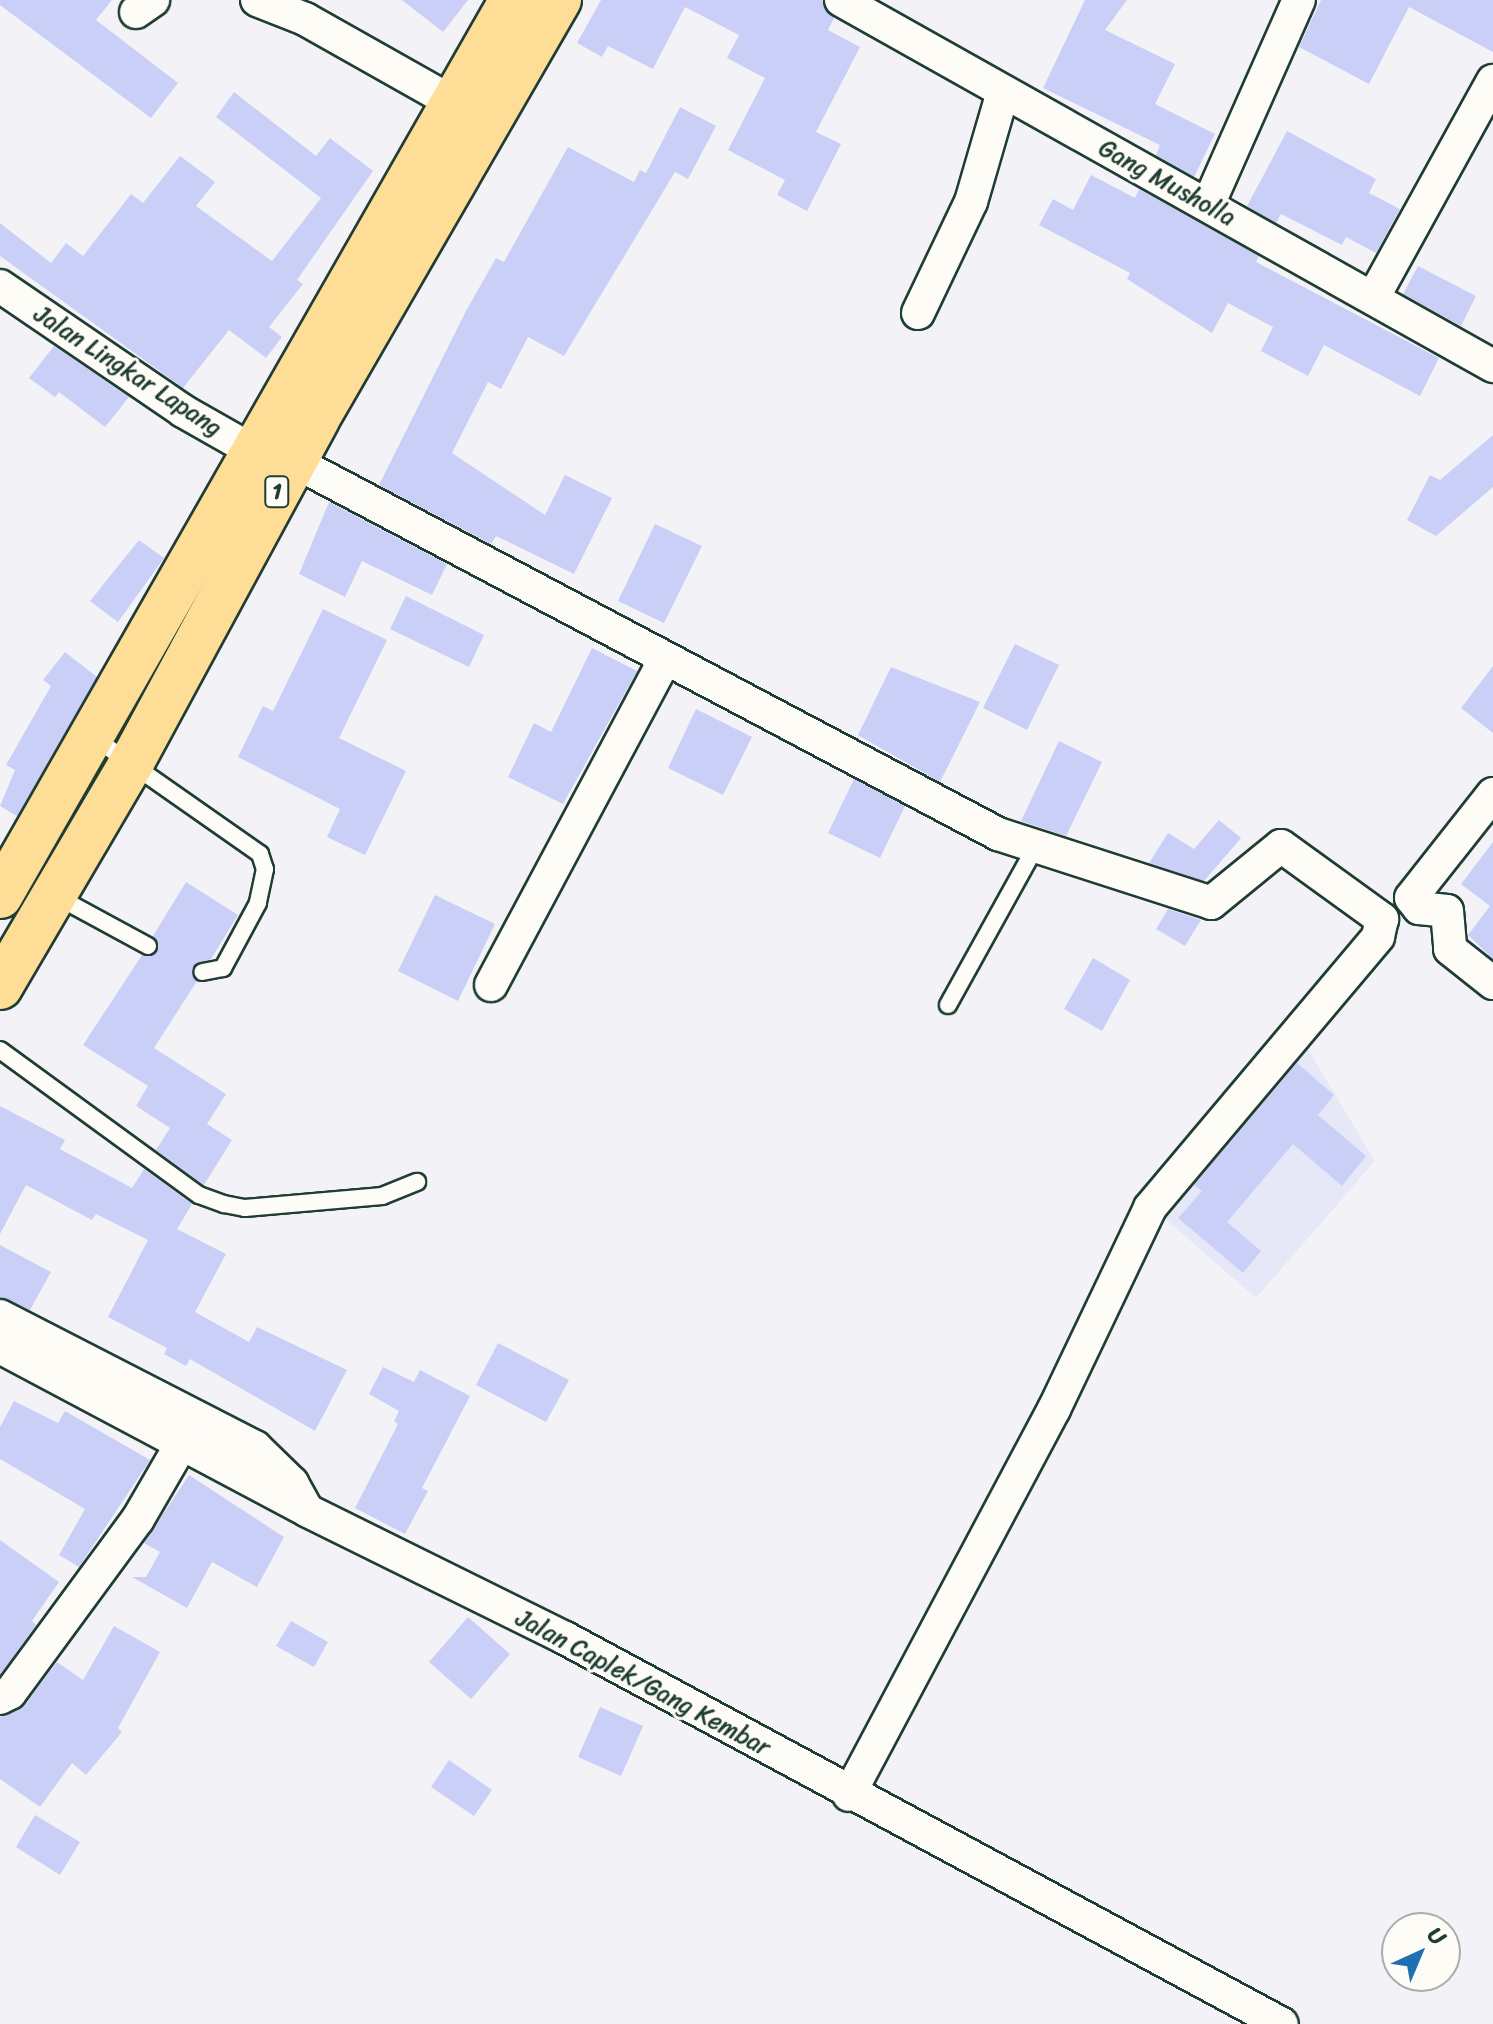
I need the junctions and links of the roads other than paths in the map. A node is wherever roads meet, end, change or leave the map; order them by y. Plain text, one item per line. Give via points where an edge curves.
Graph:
1 (257, 0) edge
2 (512, 0) edge
3 (559, 0) edge
4 (841, 0) edge
5 (1299, 0) edge
6 (1493, 81) edge
7 (1003, 92) junction
8 (454, 103) junction
9 (1208, 205) junction
10 (0, 286) edge
11 (1373, 298) junction
12 (918, 313) dead end
13 (1493, 366) edge
14 (301, 411) junction
15 (275, 457) junction
16 (179, 631) junction
17 (665, 659) junction
18 (93, 737) junction
19 (133, 760) junction
20 (1493, 794) edge
21 (1035, 848) junction
22 (22, 883) edge
23 (148, 946) dead end
24 (202, 972) dead end
25 (1493, 983) edge
26 (491, 985) dead end
27 (0, 987) edge
28 (948, 1005) dead end
29 (0, 1050) edge
30 (417, 1182) dead end
31 (0, 1316) edge
32 (0, 1347) edge
33 (182, 1443) junction
34 (308, 1511) junction
35 (0, 1698) edge
36 (849, 1795) junction
37 (1282, 2024) edge

1 - 8 street via 305,19
2 - 8 highway, 1
3 - 14 highway, 1
4 - 7 street, Gang Musholla
5 - 9 street
6 - 11 street
7 - 9 street, Gang Musholla
7 - 12 street via 971,202
8 - 14 highway, 1
9 - 11 street, Gang Musholla
10 - 15 street, Jalan Lingkar Lapang via 183,411
11 - 13 street, Gang Musholla
14 - 15 highway, 1
15 - 16 highway, 1
15 - 17 street, Jalan Lingkar Lapang
16 - 18 highway, 1
16 - 19 highway, 1
17 - 21 street, Jalan Lingkar Lapang via 998,834
17 - 26 street
18 - 19 lane
18 - 22 highway, 1
19 - 22 highway, 1
19 - 24 lane via 260,854 265,869 258,903 223,968
20 - 25 street via 1411,898 1419,908 1447,911 1450,949
21 - 28 lane
21 - 36 street, Jalan Lingkar Lapang via 1212,903 1281,846 1377,912 1383,930 1150,1208 1054,1409
22 - 23 lane
22 - 27 highway, 1
29 - 30 lane via 199,1195 224,1204 245,1208 389,1195
31 - 34 street via 255,1447 292,1483
32 - 33 street, Jalan Caplek/Gang Kembar
33 - 34 street, Jalan Caplek/Gang Kembar
33 - 35 street via 138,1519 10,1693
34 - 36 street, Jalan Caplek/Gang Kembar via 565,1638
36 - 37 street, Jalan Caplek/Gang Kembar

